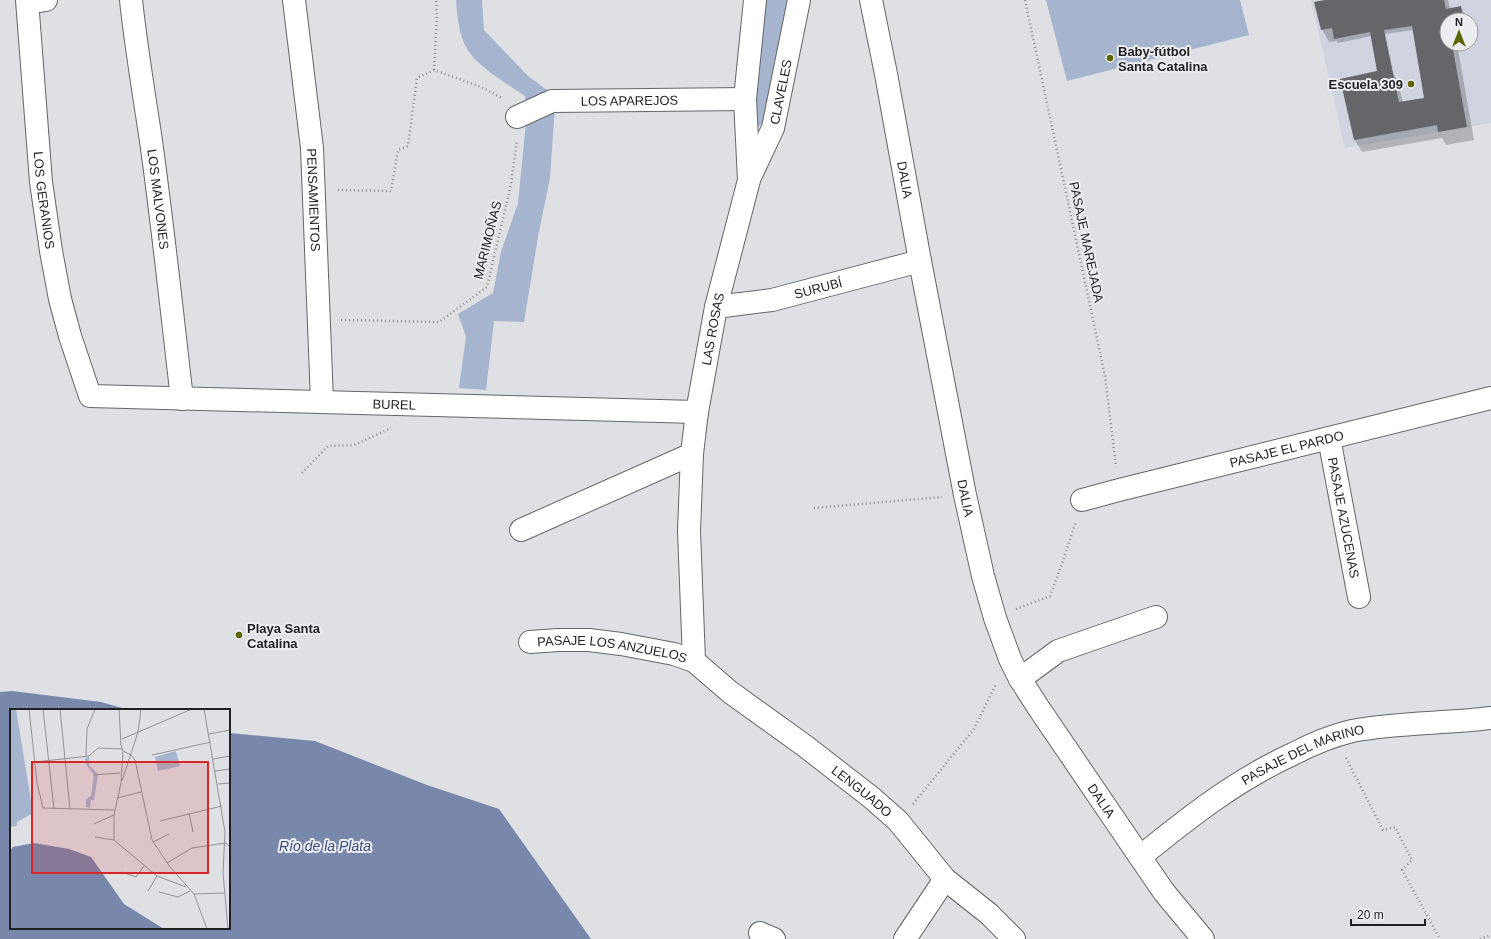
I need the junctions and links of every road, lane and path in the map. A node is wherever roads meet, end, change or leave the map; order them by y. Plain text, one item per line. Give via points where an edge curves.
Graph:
1 (131, 0) edge
2 (294, 0) edge
3 (436, 0) edge
4 (755, 0) edge
5 (799, 0) edge
6 (871, 0) edge
7 (1025, 0) edge
8 (33, 1) edge
9 (434, 70) junction
10 (745, 99) junction
11 (517, 116) junction
12 (749, 180) junction
13 (314, 190) junction
14 (920, 261) junction
15 (716, 307) junction
16 (319, 320) junction
17 (90, 396) joint
18 (1491, 398) edge
19 (182, 399) junction
20 (322, 401) junction
21 (422, 404) junction
22 (698, 412) junction
23 (1329, 438) junction
24 (692, 454) junction
25 (302, 473) dead end
26 (1119, 490) junction
27 (965, 495) junction
28 (1082, 500) joint
29 (814, 508) dead end
30 (521, 530) dead end
31 (1359, 596) dead end
32 (1156, 617) dead end
33 (995, 618) junction
34 (530, 642) dead end
35 (1010, 659) junction
36 (694, 660) junction
37 (1020, 680) junction
38 (1491, 718) edge
39 (1335, 736) junction
40 (898, 821) junction
41 (1140, 857) junction
42 (945, 879) junction
43 (1491, 935) edge
44 (905, 939) edge
45 (1014, 939) edge
46 (1203, 939) edge
47 (1440, 939) edge
48 (1480, 939) edge

1 - 19 street, LOS MALVONES via 165,245
2 - 13 street, PENSAMIENTOS via 312,148
3 - 9 path
4 - 10 street, LAS ROSAS
5 - 12 street, CLAVELES via 773,128
6 - 14 street, DALIA
7 - 26 path, PASAJE MAREJADA via 1104,376
8 - 17 street, LOS GERANIOS via 41,182 51,252 70,336
9 - 11 path via 503,98
9 - 13 path via 417,78 408,146 398,150 391,191
10 - 11 street, LOS APAREJOS via 552,101
10 - 12 street, LAS ROSAS
11 - 16 path, MARIMOÑAS via 517,146 512,184 487,287 439,322
12 - 15 street, LAS ROSAS
13 - 16 street, PENSAMIENTOS
14 - 15 street, SURUBÍ via 772,300
14 - 27 street, DALIA
15 - 22 street, LAS ROSAS
16 - 20 street, PENSAMIENTOS
17 - 19 street, BUREL
18 - 23 street, PASAJE EL PARDO
19 - 20 street, BUREL
20 - 21 street, BUREL
21 - 22 street, BUREL
21 - 25 path via 405,422 354,445 328,446
22 - 24 street, LAS ROSAS
23 - 26 street, PASAJE EL PARDO
23 - 31 street, PASAJE AZUCENAS
24 - 30 street
24 - 36 street, LAS ROSAS via 689,531
26 - 28 street, PASAJE EL PARDO
27 - 29 path
27 - 33 street, DALIA
28 - 33 path via 1050,596
32 - 37 street via 1058,651
33 - 35 street, DALIA
34 - 36 street, PASAJE LOS ANZUELOS via 589,640 674,654
35 - 37 street, DALIA
35 - 40 path via 974,729
36 - 40 street, LENGUADO via 730,692 805,746
37 - 41 street, DALIA
38 - 39 street, PASAJE DEL MARINO via 1372,728
39 - 41 street, PASAJE DEL MARINO via 1270,764 1246,778 1192,815
39 - 47 path via 1383,830 1395,827 1412,860 1402,870
40 - 42 street, LENGUADO
41 - 46 street, DALIA via 1164,892
42 - 44 street
42 - 45 street, LENGUADO via 989,914
43 - 48 path

